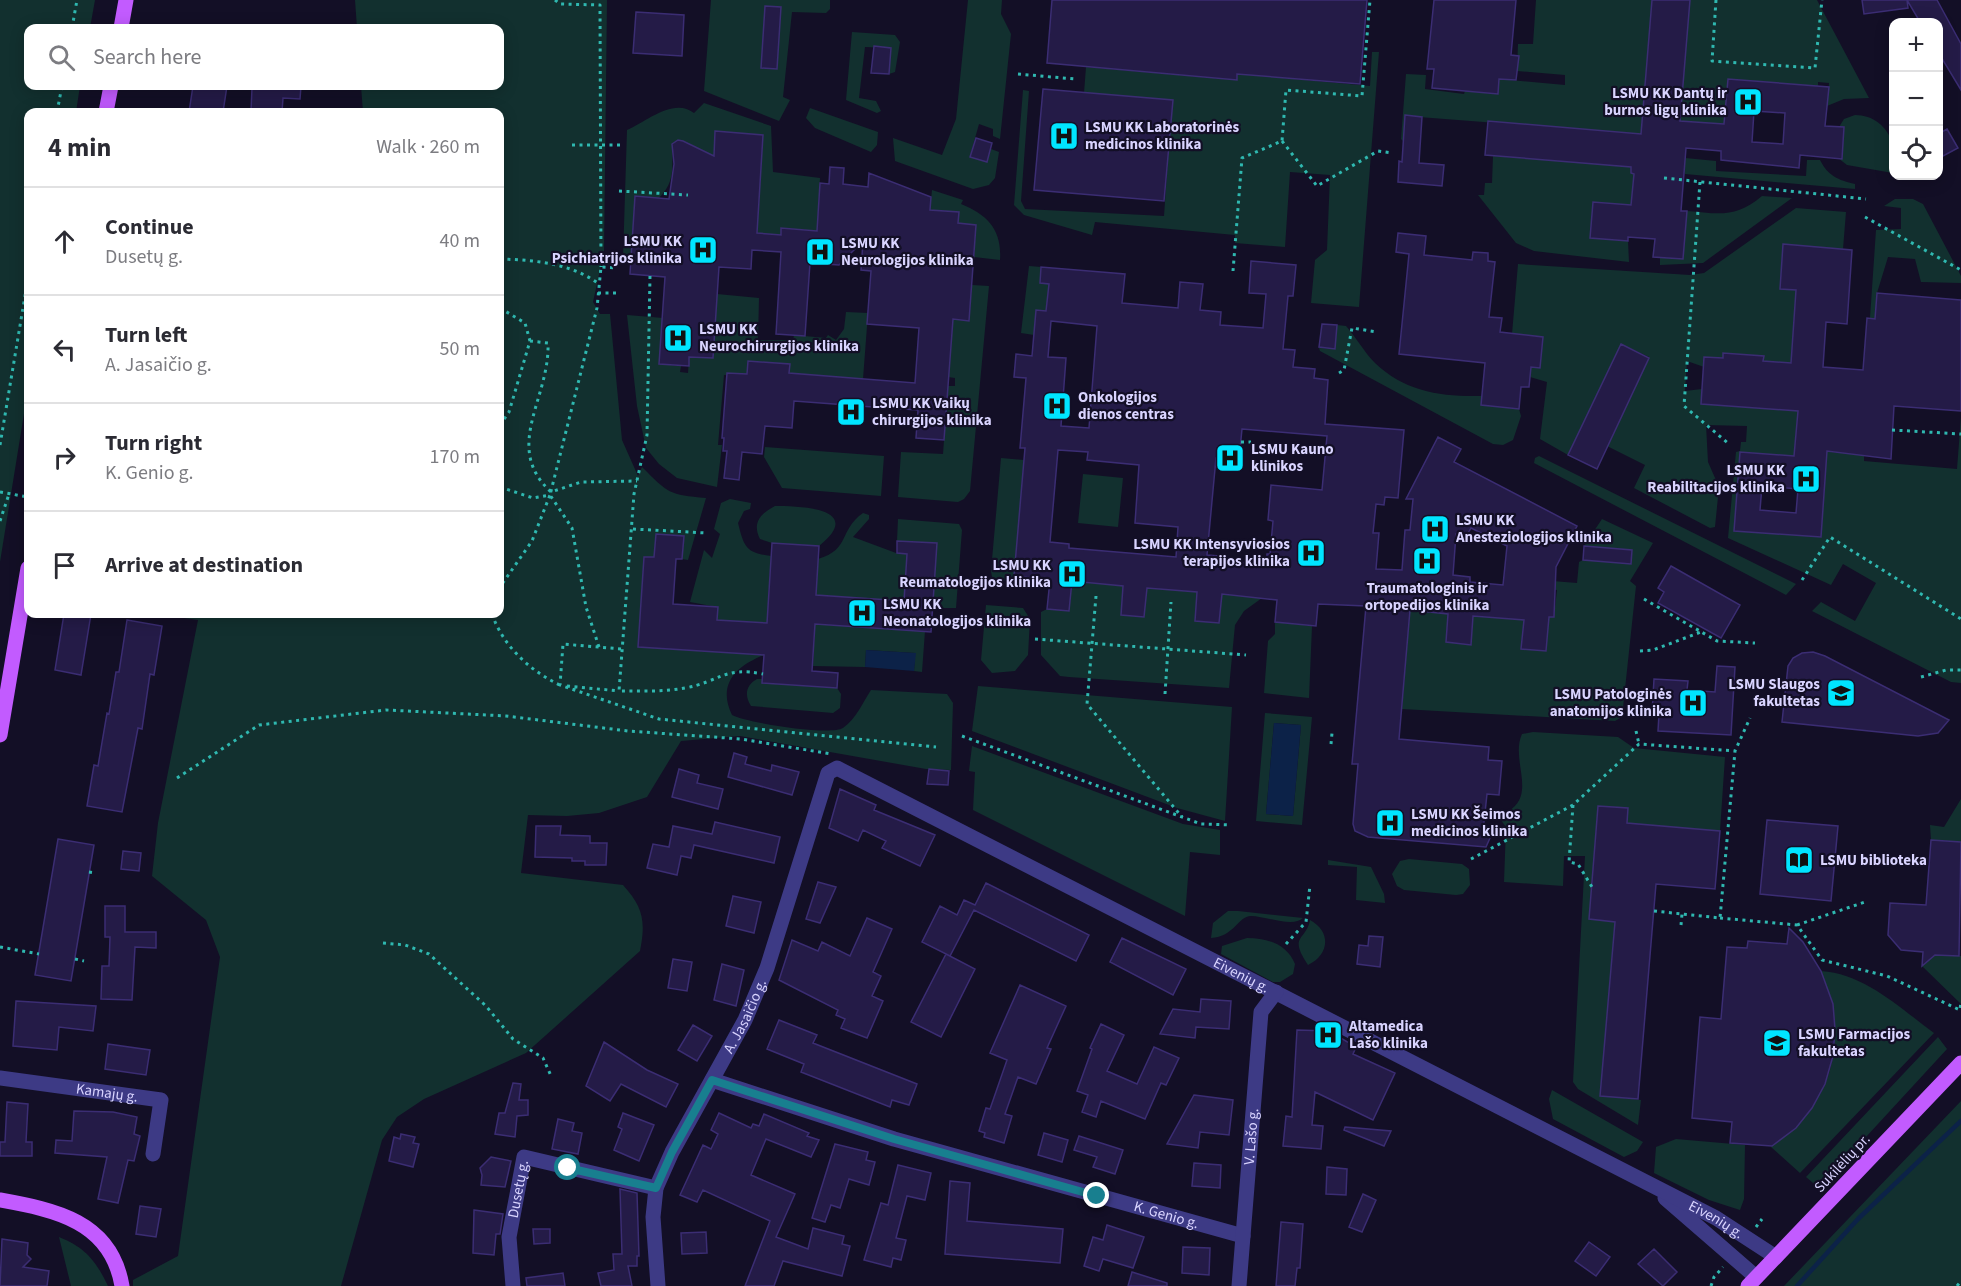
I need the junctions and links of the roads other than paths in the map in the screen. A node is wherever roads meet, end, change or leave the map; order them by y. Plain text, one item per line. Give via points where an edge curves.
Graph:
1 (126, 0) edge
2 (122, 24) edge
3 (110, 90) edge
4 (107, 108) edge
5 (24, 592) edge
6 (0, 735) edge
7 (828, 773) joint
8 (1275, 992) junction
9 (1961, 1063) edge
10 (0, 1078) edge
11 (712, 1080) junction
12 (153, 1154) dead end
13 (1654, 1187) junction
14 (656, 1188) junction
15 (0, 1200) edge
16 (1242, 1236) junction
17 (1776, 1257) junction
18 (1752, 1281) edge
19 (122, 1286) edge
20 (513, 1286) edge
21 (658, 1286) edge
22 (1239, 1286) edge

1 - 2 main road
3 - 4 main road
5 - 6 main road
7 - 8 street, Eivenių g. via 837,768
7 - 11 street, A. Jasaičio g. via 767,968 745,1020
8 - 13 street, Eivenių g.
8 - 16 street, V. Lašo g. via 1261,1012
9 - 17 main road, Sukilėlių pr.
10 - 12 street, Kamajų g. via 161,1100
11 - 14 street, A. Jasaičio g.
11 - 16 street, K. Genio g. via 894,1139
13 - 17 street, Eivenių g. via 1716,1218
13 - 18 street, Eivenių g.
14 - 20 street, Dusetų g. via 524,1157 509,1237
14 - 21 street, A. Jasaičio g. via 652,1217
15 - 19 main road via 46,1209 80,1222 103,1243
16 - 22 street, V. Lašo g.
17 - 18 main road, Sukilėlių pr.

